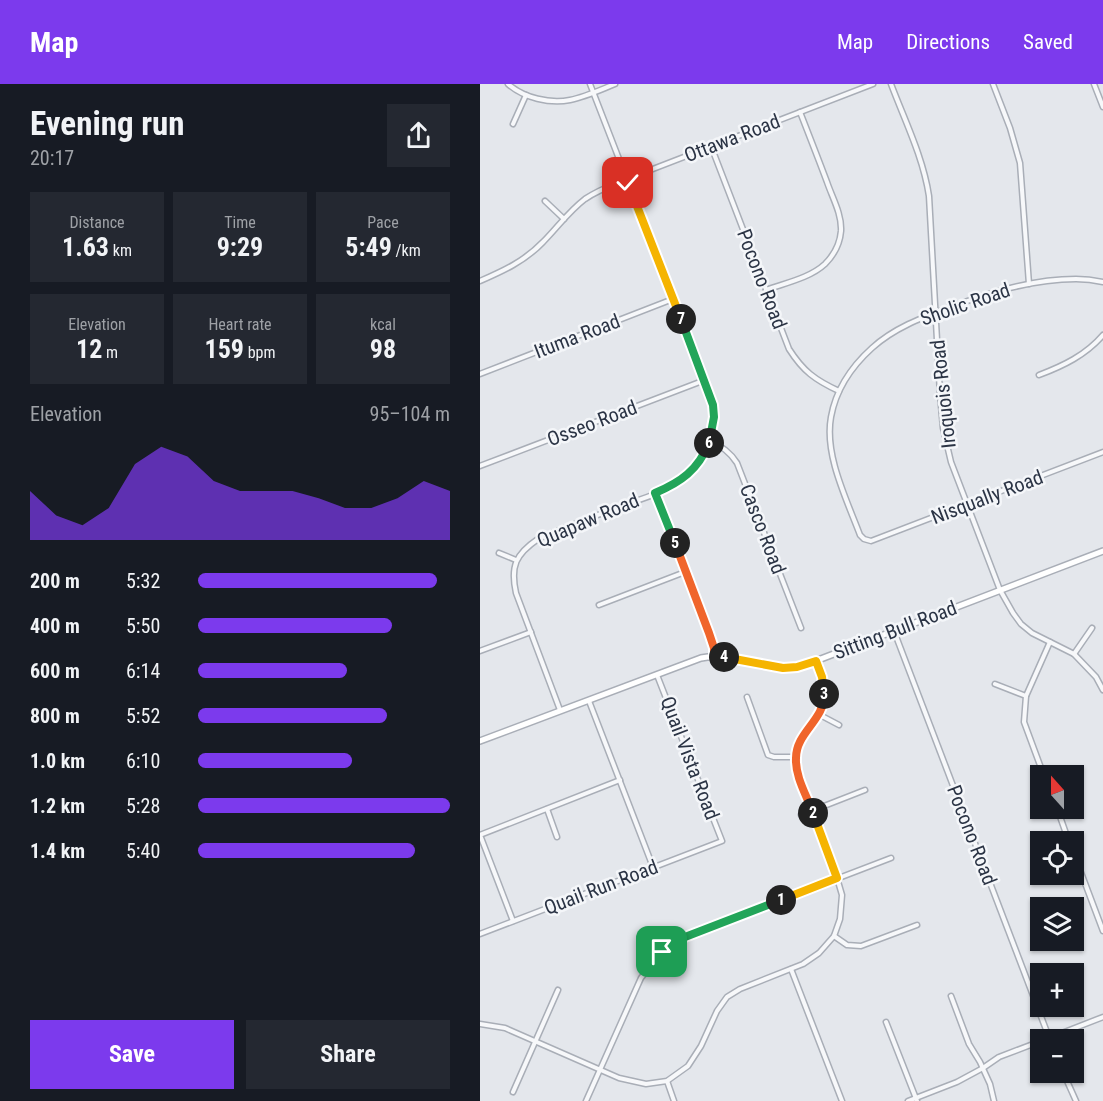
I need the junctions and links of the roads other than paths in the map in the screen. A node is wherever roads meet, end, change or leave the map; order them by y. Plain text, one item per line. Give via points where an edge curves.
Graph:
1 (508, 84) edge
2 (590, 84) edge
3 (615, 84) edge
4 (873, 84) edge
5 (891, 84) edge
6 (993, 84) edge
7 (1094, 84) edge
8 (593, 92) junction
9 (526, 95) junction
10 (1103, 107) edge
11 (800, 112) junction
12 (513, 124) dead end
13 (711, 146) junction
14 (627, 179) junction
15 (545, 201) dead end
16 (564, 219) junction
17 (481, 279) edge
18 (1103, 282) edge
19 (1029, 284) junction
20 (766, 290) junction
21 (673, 299) junction
22 (935, 313) junction
23 (1103, 335) edge
24 (480, 374) edge
25 (1039, 375) dead end
26 (705, 380) junction
27 (839, 391) junction
28 (710, 441) junction
29 (1103, 452) edge
30 (480, 466) edge
31 (655, 493) junction
32 (967, 504) junction
33 (871, 541) joint
34 (1103, 550) edge
35 (499, 553) dead end
36 (516, 560) junction
37 (686, 572) junction
38 (1000, 590) junction
39 (599, 605) dead end
40 (801, 628) dead end
41 (1092, 628) dead end
42 (893, 631) junction
43 (531, 632) junction
44 (1050, 642) junction
45 (480, 651) edge
46 (1074, 654) junction
47 (714, 657) junction
48 (816, 661) junction
49 (657, 675) junction
50 (995, 684) dead end
51 (1103, 690) edge
52 (1026, 696) junction
53 (747, 697) dead end
54 (589, 701) junction
55 (560, 710) junction
56 (820, 715) junction
57 (839, 725) dead end
58 (480, 741) edge
59 (795, 757) junction
60 (1040, 765) edge
61 (620, 780) junction
62 (865, 790) dead end
63 (547, 808) junction
64 (812, 811) junction
65 (801, 815) dead end
66 (480, 835) edge
67 (557, 837) dead end
68 (722, 841) joint
69 (891, 858) dead end
70 (653, 867) junction
71 (837, 878) junction
72 (1084, 881) edge
73 (513, 921) junction
74 (918, 925) dead end
75 (1103, 931) edge
76 (480, 934) edge
77 (834, 936) junction
78 (791, 969) junction
79 (558, 990) dead end
80 (951, 996) dead end
81 (1103, 1017) edge
82 (886, 1022) dead end
83 (480, 1024) edge
84 (1047, 1029) edge
85 (1073, 1029) edge
86 (535, 1041) junction
87 (1030, 1045) edge
88 (983, 1068) junction
89 (600, 1070) junction
90 (667, 1081) junction
91 (1068, 1083) edge
92 (513, 1092) dead end
93 (916, 1100) edge
94 (586, 1101) edge
95 (674, 1101) edge
96 (842, 1101) edge
97 (908, 1101) edge
98 (994, 1101) edge
99 (1076, 1101) edge

1 - 9 street
2 - 8 street, Quapaw Road
3 - 8 street
4 - 11 street, Ottawa Road
5 - 22 street, Iroquois Road via 926,180
6 - 19 street via 1020,163
7 - 10 street
8 - 9 street via 562,101
8 - 14 street, Quapaw Road
9 - 12 street
11 - 13 street, Ottawa Road
11 - 20 street via 837,210 841,231 836,250 819,269
13 - 14 street, Ottawa Road
13 - 20 street, Pocono Road
14 - 16 street, Ottawa Road via 584,200
14 - 21 street, Quapaw Road
15 - 16 street
16 - 17 street, Ottawa Road via 522,260
18 - 19 street, Sholic Road via 1075,279
19 - 22 street, Sholic Road
20 - 27 street, Pocono Road via 798,363 819,381
21 - 24 street, Ituma Road
21 - 26 street, Quapaw Road
22 - 27 street, Sholic Road via 902,327 873,346 854,366
22 - 32 street, Iroquois Road via 945,443
23 - 25 street via 1077,357
26 - 28 street, Quapaw Road via 714,417
26 - 30 street, Osseo Road
27 - 33 street, Sholic Road via 831,418 832,455 860,535
28 - 31 street, Quapaw Road via 690,473
28 - 40 street, Casco Road via 731,453 737,463
29 - 32 street, Nisqually Road
31 - 36 street, Quapaw Road via 538,539 522,550
31 - 37 street
32 - 33 street, Nisqually Road
32 - 38 street, Iroquois Road
34 - 38 street, Sitting Bull Road
35 - 36 street
36 - 43 street, Quapaw Road via 514,584
37 - 39 street
37 - 47 street
38 - 42 street, Sitting Bull Road
38 - 44 street, Iroquois Road via 1021,624
41 - 46 street
42 - 48 street, Sitting Bull Road
42 - 84 street, Pocono Road
43 - 45 street
43 - 55 street, Quapaw Road
44 - 46 street, Iroquois Road
44 - 52 street
46 - 51 street, Iroquois Road
47 - 48 street, Sitting Bull Road via 783,668
47 - 49 street, Sitting Bull Road via 694,660
48 - 56 street via 824,686
49 - 54 street, Sitting Bull Road
49 - 68 street, Quail Vista Road
50 - 52 street
52 - 60 street via 1024,722
53 - 59 street via 768,755
54 - 55 street, Sitting Bull Road
54 - 61 street
55 - 58 street, Sitting Bull Road
56 - 57 street
56 - 59 street via 809,725
59 - 64 street
61 - 63 street
61 - 70 street
62 - 64 street
63 - 66 street
63 - 67 street
64 - 65 street
64 - 71 street
66 - 73 street
68 - 70 street, Quail Run Road
69 - 71 street
70 - 73 street, Quail Run Road
71 - 77 street via 842,895
71 - 89 street via 685,937 662,952 641,978
72 - 75 street
73 - 76 street, Quail Run Road
74 - 77 street via 861,946 847,945
77 - 78 street via 819,953
78 - 90 street via 727,997 688,1066
78 - 96 street
79 - 86 street
80 - 88 street via 969,1044
81 - 85 street
82 - 93 street
83 - 86 street via 505,1028
86 - 89 street
86 - 92 street
87 - 88 street
88 - 93 street
88 - 98 street
89 - 90 street via 646,1084
89 - 94 street
90 - 95 street
91 - 99 street
93 - 97 street

